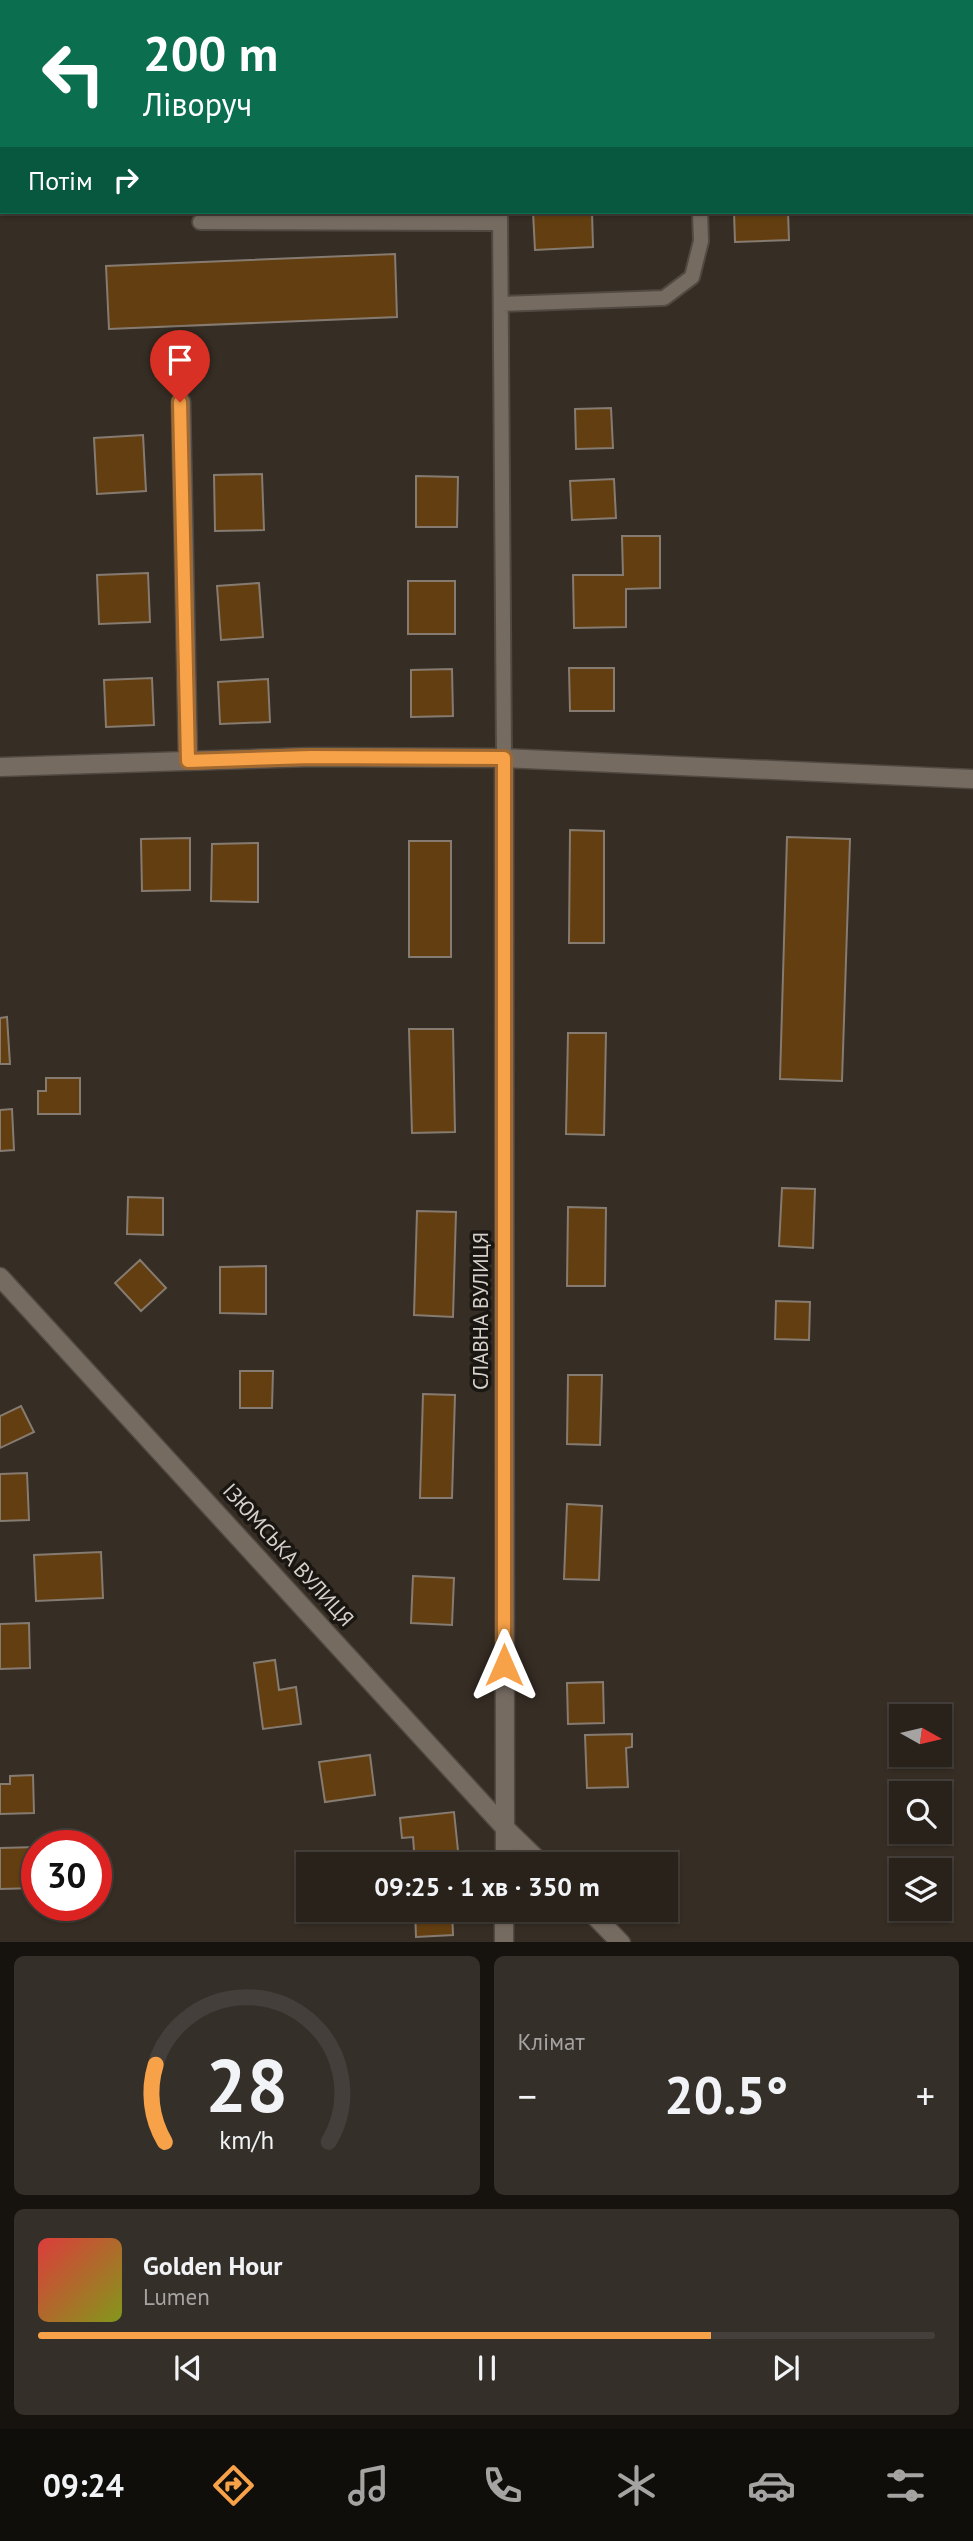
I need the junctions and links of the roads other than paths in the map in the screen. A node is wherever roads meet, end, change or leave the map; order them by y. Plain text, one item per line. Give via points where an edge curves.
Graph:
1 (700, 214) edge
2 (500, 218) edge
3 (200, 222) dead end
4 (501, 304) junction
5 (180, 402) dead end
6 (504, 758) junction
7 (188, 761) junction
8 (0, 767) edge
9 (973, 779) edge
10 (0, 1277) edge
11 (505, 1828) junction
12 (505, 1852) edge
13 (530, 1852) edge
14 (504, 1922) edge
15 (600, 1922) edge
16 (504, 1942) edge
17 (621, 1942) edge

1 - 4 lane via 701,241 692,277 664,298
2 - 3 lane
2 - 4 lane
4 - 6 lane
5 - 7 street
6 - 7 street
6 - 9 street
6 - 11 street, СЛАВНА ВУЛИЦЯ
7 - 8 street
10 - 11 street, ІЗЮМСЬКА ВУЛИЦЯ
11 - 12 street, СЛАВНА ВУЛИЦЯ
11 - 13 street, ІЗЮМСЬКА ВУЛИЦЯ
14 - 16 street
15 - 17 street

